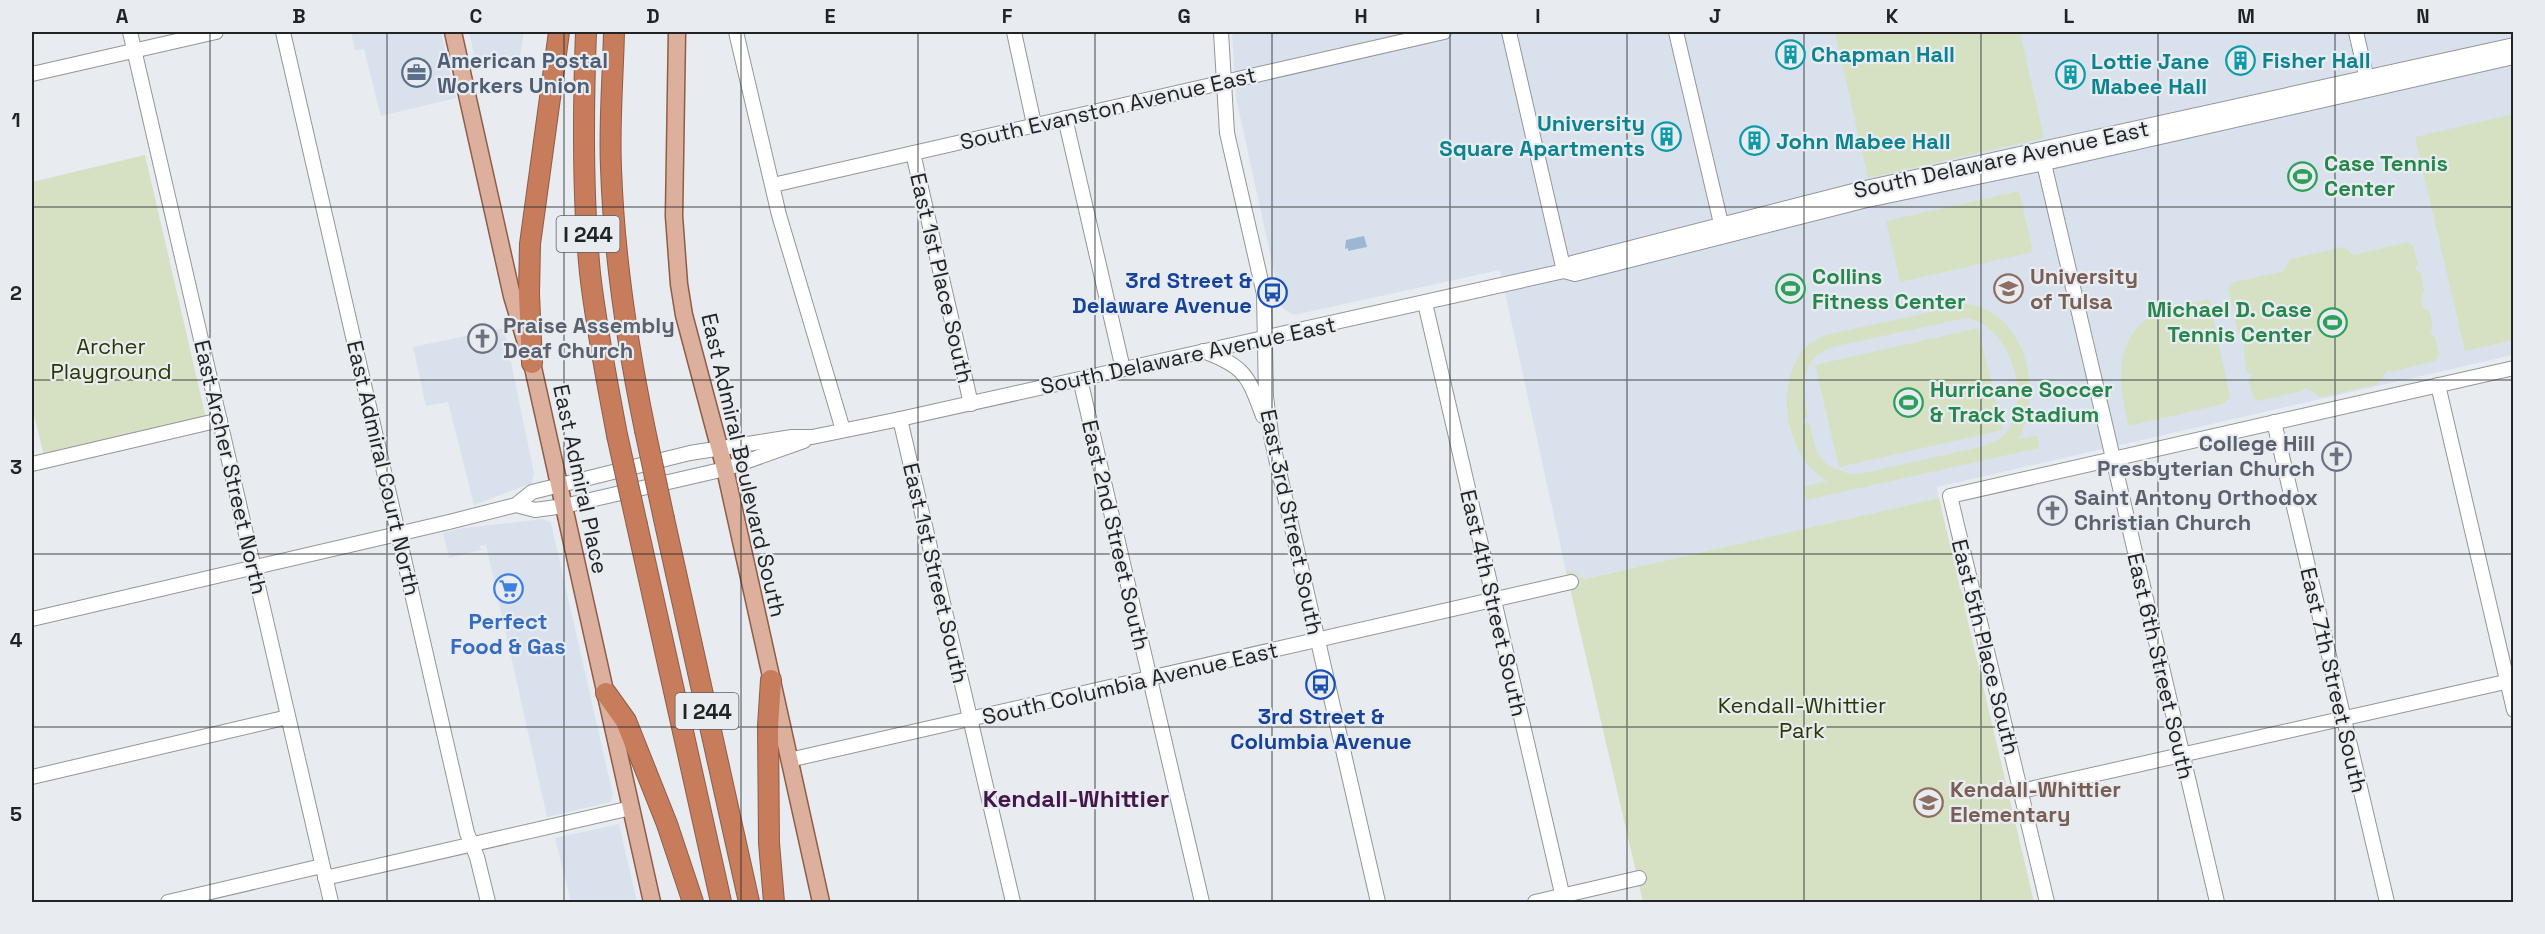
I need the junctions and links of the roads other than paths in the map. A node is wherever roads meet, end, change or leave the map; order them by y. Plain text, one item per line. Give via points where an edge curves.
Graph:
1 (130, 32) edge
2 (216, 32) edge
3 (282, 32) edge
4 (453, 32) edge
5 (559, 32) edge
6 (586, 32) edge
7 (614, 32) edge
8 (677, 32) edge
9 (736, 32) edge
10 (1014, 32) edge
11 (1221, 32) edge
12 (1444, 32) edge
13 (1509, 32) edge
14 (1676, 32) edge
15 (2356, 32) edge
16 (2514, 45) edge
17 (134, 50) junction
18 (2514, 57) edge
19 (32, 74) edge
20 (1223, 82) junction
21 (2368, 83) junction
22 (1065, 118) junction
23 (1034, 124) junction
24 (913, 153) junction
25 (2043, 157) junction
26 (773, 185) junction
27 (1720, 223) junction
28 (1724, 237) junction
29 (1564, 271) junction
30 (1425, 303) junction
31 (1266, 337) junction
32 (1203, 351) junction
33 (532, 363) junction
34 (2514, 368) edge
35 (1123, 369) junction
36 (1080, 379) junction
37 (2438, 385) junction
38 (971, 404) junction
39 (900, 419) junction
40 (220, 420) junction
41 (2274, 422) junction
42 (843, 430) junction
43 (812, 437) junction
44 (1272, 441) junction
45 (719, 448) junction
46 (2113, 459) junction
47 (32, 465) edge
48 (725, 469) junction
49 (559, 484) junction
50 (516, 505) junction
51 (564, 506) junction
52 (399, 534) junction
53 (254, 567) junction
54 (1571, 582) dead end
55 (1493, 599) junction
56 (32, 619) edge
57 (1317, 640) junction
58 (1149, 679) junction
59 (771, 680) junction
60 (2510, 681) edge
61 (606, 693) junction
62 (2514, 710) edge
63 (288, 717) junction
64 (971, 719) junction
65 (2344, 719) junction
66 (2182, 756) junction
67 (789, 760) junction
68 (32, 777) edge
69 (2021, 791) junction
70 (631, 808) junction
71 (472, 845) junction
72 (324, 872) junction
73 (1639, 878) dead end
74 (1563, 899) edge
75 (168, 903) edge
76 (331, 903) edge
77 (488, 903) edge
78 (652, 903) edge
79 (693, 903) edge
80 (721, 903) edge
81 (749, 903) edge
82 (774, 903) edge
83 (821, 903) edge
84 (1013, 903) edge
85 (1202, 903) edge
86 (1378, 903) edge
87 (1535, 903) edge
88 (2047, 903) edge
89 (2217, 903) edge
90 (2387, 903) edge

1 - 17 street, East Archer Street North
2 - 17 street
3 - 52 street, East Admiral Court North
4 - 33 main road, East Admiral Place via 512,296
5 - 33 highway via 530,244
6 - 80 highway, I 244, bridge via 583,111 590,272 601,350
7 - 81 highway, I 244, bridge via 611,165 624,318
8 - 45 main road, East Admiral Boulevard South via 675,249 684,315
9 - 26 street
10 - 23 street
11 - 20 street, East 3rd Street South
12 - 20 street, South Evanston Avenue East
13 - 29 street
14 - 27 street
15 - 21 street
16 - 21 street, South Delaware Avenue East
17 - 19 street
17 - 40 street, East Archer Street North
18 - 21 street, South Delaware Avenue East
20 - 22 street, South Evanston Avenue East
20 - 31 street, East 3rd Street South via 1227,133 1263,288
21 - 25 street, South Delaware Avenue East
22 - 23 street, South Evanston Avenue East
22 - 35 street
23 - 24 street, South Evanston Avenue East
24 - 26 street, South Evanston Avenue East
24 - 38 street, East 1st Place South
25 - 27 street, South Delaware Avenue East via 1860,189
25 - 28 street, South Delaware Avenue East
25 - 46 street, East 6th Street South
26 - 42 street
27 - 28 street
27 - 29 street, South Delaware Avenue East via 1572,263
28 - 29 street, South Delaware Avenue East via 1575,274
29 - 30 street, South Delaware Avenue East
30 - 31 street, South Delaware Avenue East
30 - 55 street, East 4th Street South
31 - 32 street, South Delaware Avenue East
31 - 44 street, East 3rd Street South via 1266,397
32 - 35 street, South Delaware Avenue East
32 - 44 street via 1228,360 1252,384
33 - 49 main road, East Admiral Place
34 - 37 street
35 - 36 street, South Delaware Avenue East
36 - 38 street, South Delaware Avenue East
36 - 58 street, East 2nd Street South
37 - 41 street
37 - 60 street
38 - 39 street, South Delaware Avenue East
39 - 42 street, South Delaware Avenue East
39 - 64 street, East 1st Street South
40 - 47 street
40 - 53 street, East Archer Street North
41 - 46 street
41 - 65 street, East 7th Street South
42 - 43 street, South Delaware Avenue East
43 - 45 street, South Delaware Avenue East
43 - 48 street, South Delaware Avenue East
44 - 57 street, East 3rd Street South
45 - 48 main road, East Admiral Boulevard South
45 - 49 street, South Delaware Avenue East
46 - 66 street, East 6th Street South
46 - 69 street, East 5th Place South via 1950,496
48 - 51 street, South Delaware Avenue East
48 - 59 main road, East Admiral Boulevard South
49 - 50 street, South Delaware Avenue East via 532,492
49 - 51 main road, East Admiral Place
50 - 51 street, South Delaware Avenue East via 535,510
50 - 52 street
51 - 61 main road, East Admiral Place
52 - 53 street
52 - 71 street, East Admiral Court North
53 - 56 street
53 - 63 street, East Archer Street North
54 - 55 street, South Columbia Avenue East
55 - 57 street, South Columbia Avenue East
55 - 74 street, East 4th Street South
57 - 58 street, South Columbia Avenue East
57 - 86 street, East 3rd Street South
58 - 64 street, South Columbia Avenue East
58 - 85 street, East 2nd Street South
59 - 67 main road, East Admiral Boulevard South
59 - 82 highway via 769,843
60 - 62 street
60 - 65 street
61 - 70 main road, East Admiral Place
61 - 79 highway via 626,721
63 - 68 street
63 - 72 street, East Archer Street North
64 - 67 street, South Columbia Avenue East
64 - 84 street, East 1st Street South
65 - 66 street
65 - 90 street, East 7th Street South
66 - 69 street
66 - 89 street, East 6th Street South
67 - 83 main road, East Admiral Boulevard South
69 - 88 street, East 5th Place South
70 - 71 street
70 - 78 main road, East Admiral Place
71 - 72 street
71 - 77 street, East Admiral Court North
72 - 75 street
72 - 76 street, East Archer Street North
73 - 74 street
74 - 87 street

